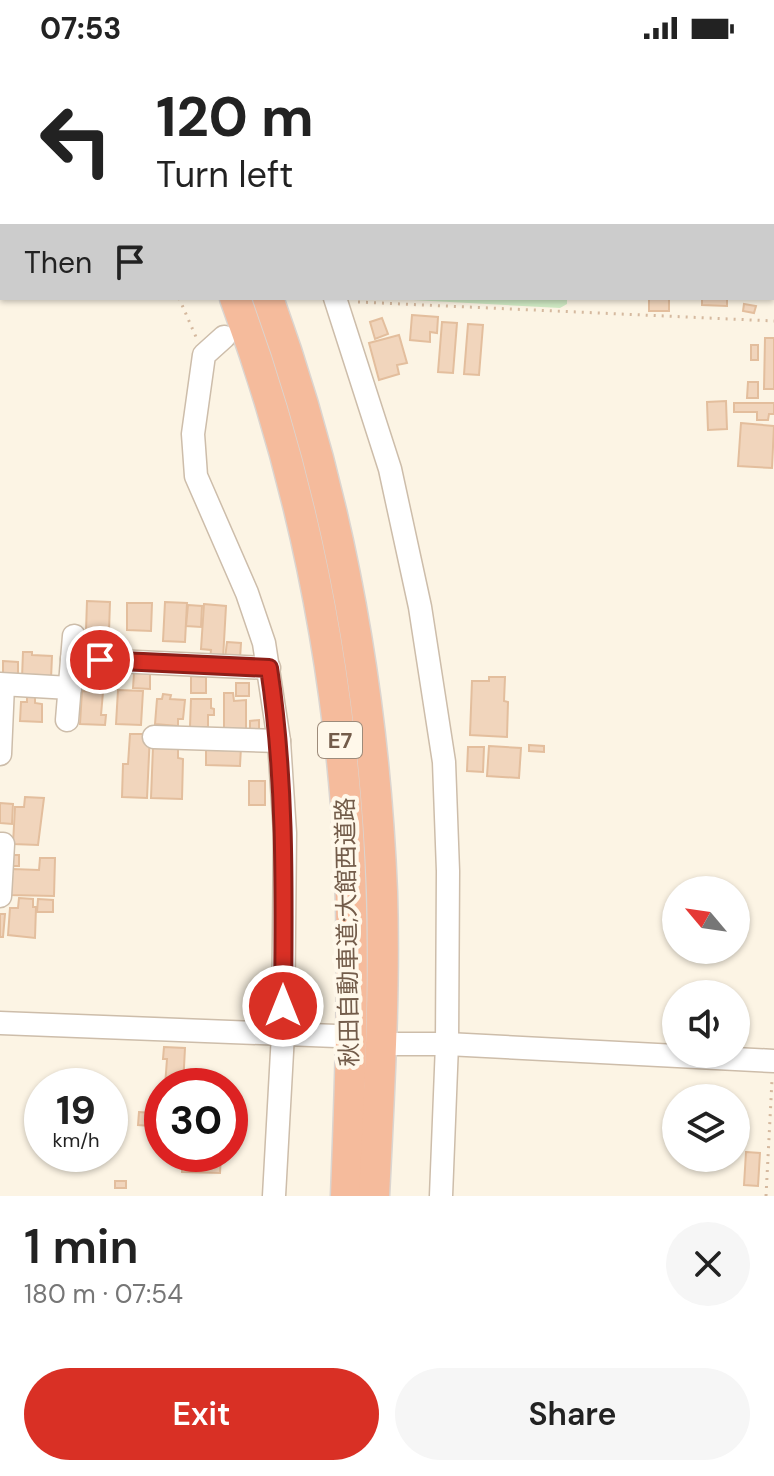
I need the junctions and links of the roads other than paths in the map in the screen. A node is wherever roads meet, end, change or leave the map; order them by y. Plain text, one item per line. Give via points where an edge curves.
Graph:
1 (236, 300) edge
2 (269, 300) edge
3 (336, 300) edge
4 (224, 337) dead end
5 (74, 636) dead end
6 (72, 659) junction
7 (269, 668) junction
8 (1, 684) edge
9 (70, 688) junction
10 (67, 720) dead end
11 (154, 737) dead end
12 (279, 741) junction
13 (0, 754) edge
14 (0, 844) edge
15 (0, 896) edge
16 (0, 1023) edge
17 (283, 1034) junction
18 (336, 1036) dead end
19 (395, 1044) dead end
20 (447, 1044) junction
21 (774, 1061) edge
22 (274, 1196) edge
23 (346, 1196) edge
24 (374, 1196) edge
25 (441, 1196) edge

1 - 23 highway, 秋田自動車道;大館西道路 / E7 via 281,435 306,531 337,717 350,898
2 - 24 highway, 秋田自動車道;大館西道路 / E7 via 335,521 367,708 382,894
3 - 20 street via 390,469 420,607 444,762
4 - 7 street via 204,355 193,434 196,476 247,593
5 - 6 street
6 - 7 street
6 - 9 street
7 - 12 street
8 - 9 street
8 - 13 street
9 - 10 street
11 - 12 street
12 - 17 street via 285,833
14 - 15 street
16 - 17 street
17 - 18 street
17 - 22 street
19 - 20 street
20 - 21 street
20 - 25 street

